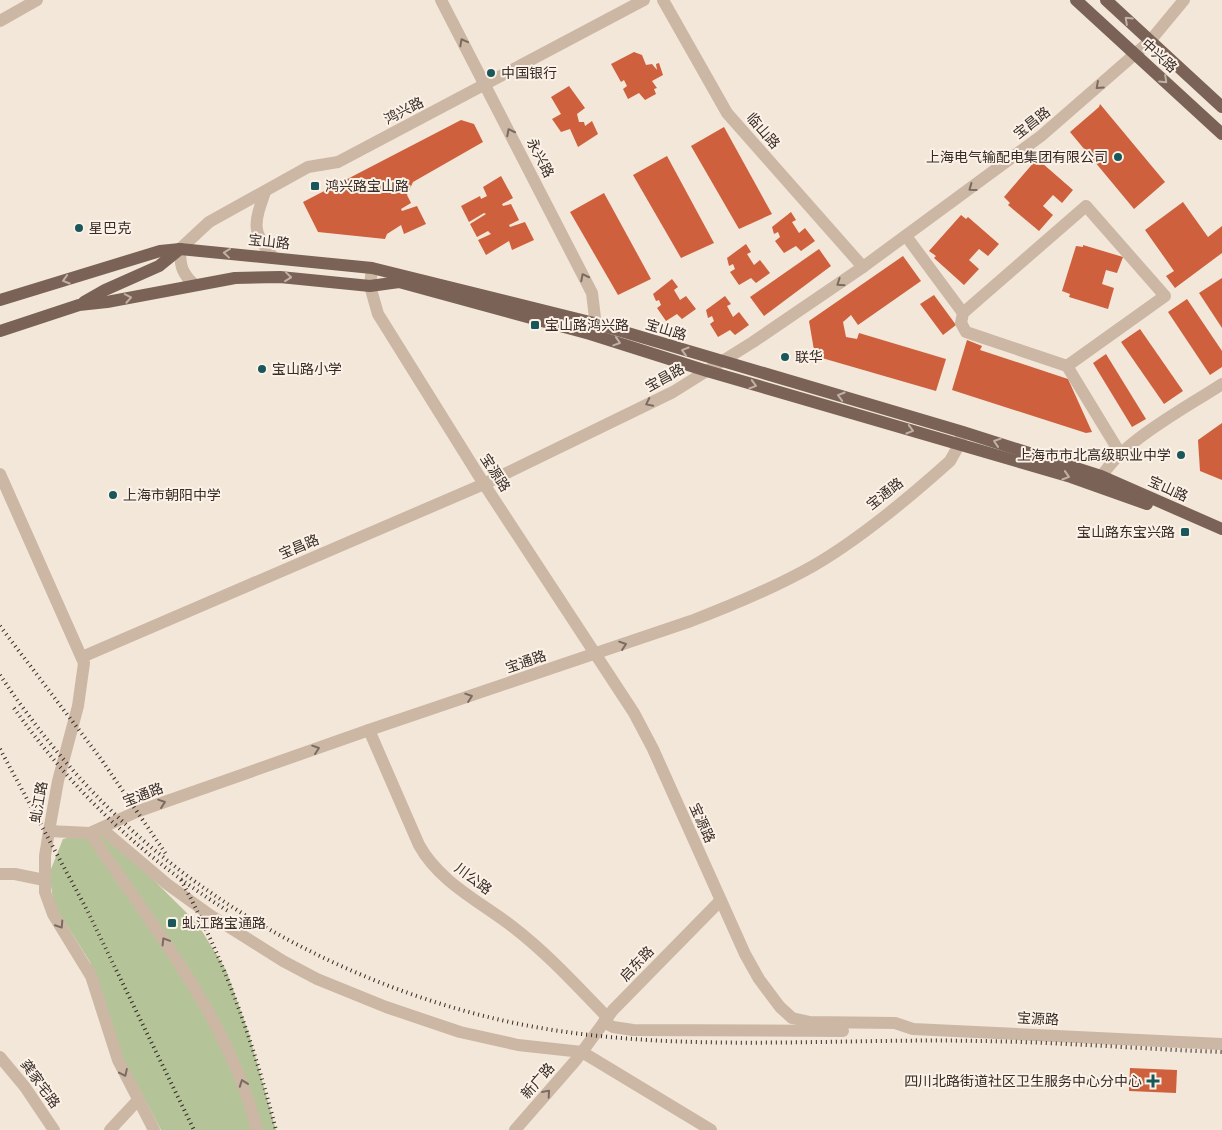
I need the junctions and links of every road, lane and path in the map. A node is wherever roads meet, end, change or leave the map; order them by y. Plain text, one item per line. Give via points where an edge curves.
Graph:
1 (37, 0) edge
2 (441, 0) edge
3 (644, 0) edge
4 (663, 0) edge
5 (1076, 0) edge
6 (1106, 0) edge
7 (1184, 0) edge
8 (0, 21) edge
9 (1150, 41) junction
10 (1136, 54) junction
11 (486, 85) junction
12 (1222, 107) edge
13 (1222, 134) edge
14 (265, 192) junction
15 (906, 236) junction
16 (180, 249) junction
17 (273, 257) junction
18 (863, 267) junction
19 (372, 268) junction
20 (195, 285) junction
21 (370, 286) junction
22 (0, 300) edge
23 (80, 305) junction
24 (963, 313) junction
25 (592, 328) junction
26 (0, 332) edge
27 (722, 362) junction
28 (1067, 366) junction
29 (707, 371) junction
30 (1222, 384) edge
31 (963, 432) junction
32 (959, 445) junction
33 (1120, 453) junction
34 (0, 474) edge
35 (1099, 481) junction
36 (484, 484) junction
37 (1222, 529) edge
38 (1222, 538) edge
39 (597, 654) junction
40 (82, 657) junction
41 (370, 730) junction
42 (49, 831) junction
43 (96, 831) junction
44 (0, 874) edge
45 (44, 880) junction
46 (720, 901) junction
47 (606, 1019) junction
48 (913, 1030) junction
49 (1222, 1044) edge
50 (582, 1052) junction
51 (0, 1057) edge
52 (138, 1100) junction
53 (54, 1130) edge
54 (110, 1130) edge
55 (154, 1130) edge
56 (257, 1130) edge
57 (515, 1130) edge
58 (711, 1130) edge

1 - 8 street
11 -> 2 street, 永兴路
3 - 11 street, 鸿兴路
4 - 18 street, 临山路 via 727,113
5 - 10 main road, 中兴路
9 -> 6 main road, 中兴路
7 - 9 street, 宝昌路
9 - 10 street, 宝昌路
9 - 12 main road, 中兴路
10 -> 13 main road, 中兴路
10 -> 15 street, 宝昌路 via 1041,136
11 - 14 street, 鸿兴路 via 338,162 308,167
25 -> 11 street, 永兴路 via 595,307 592,293
14 - 16 street, 鸿兴路 via 209,222
14 - 17 street via 255,227 260,242
15 - 18 street, 宝昌路
15 - 24 street
17 -> 16 main road, 宝山路
16 - 20 street via 180,264 185,277
16 -> 22 main road, 宝山路 via 160,251
16 - 23 main road via 159,266
17 - 19 main road, 宝山路
18 -> 27 street, 宝昌路
19 - 21 street, 宝源路
19 - 25 main road, 宝山路
20 -> 21 main road, 宝山路 via 235,278 280,276
23 -> 20 main road, 宝山路
21 - 25 main road, 宝山路 via 399,282
21 - 36 street, 宝源路 via 378,314
23 - 26 main road, 宝山路
24 - 28 street via 961,323 966,332
24 - 28 street via 1086,206 1165,296
27 -> 25 main road, 宝山路
25 -> 29 main road, 宝山路
27 - 29 street, 宝昌路
31 -> 27 main road, 宝山路
28 - 33 street
29 -> 32 main road, 宝山路
29 -> 36 street, 宝昌路 via 673,392
30 - 33 street
31 - 32 street, 宝通路
35 -> 31 main road, 宝山路
32 -> 35 main road, 宝山路
39 -> 32 street, 宝通路 via 716,612 813,566 851,541 940,470 950,461
33 - 35 street
34 - 40 street, 虬江路
35 - 37 main road, 宝山路
35 - 38 main road, 宝山路
36 - 39 street, 宝源路
36 - 40 street, 宝昌路
41 -> 39 street, 宝通路
39 - 46 street, 宝源路 via 644,730
40 - 42 street, 虬江路 via 82,684
43 -> 41 street, 宝通路 via 136,812
41 - 47 street, 川公路 via 430,863 540,950
42 - 43 street, 宝通路
42 - 45 street, 虬江路
43 - 50 street via 210,915 317,979 386,1008 460,1032 518,1045
56 -> 43 street via 244,1084 224,1041
44 - 45 street
45 -> 52 street, 虬江路 via 53,914 91,976 115,1051
46 - 47 street, 启东路
46 - 48 street, 宝源路 via 755,972 789,1016 810,1022 895,1023
47 - 48 street via 612,1026 633,1030
47 - 50 street, 启东路
48 - 49 street, 宝源路
57 -> 50 street, 新广路
50 - 58 street
51 - 53 street, 龚家宅路
52 - 54 street
52 - 55 street, 虬江路

